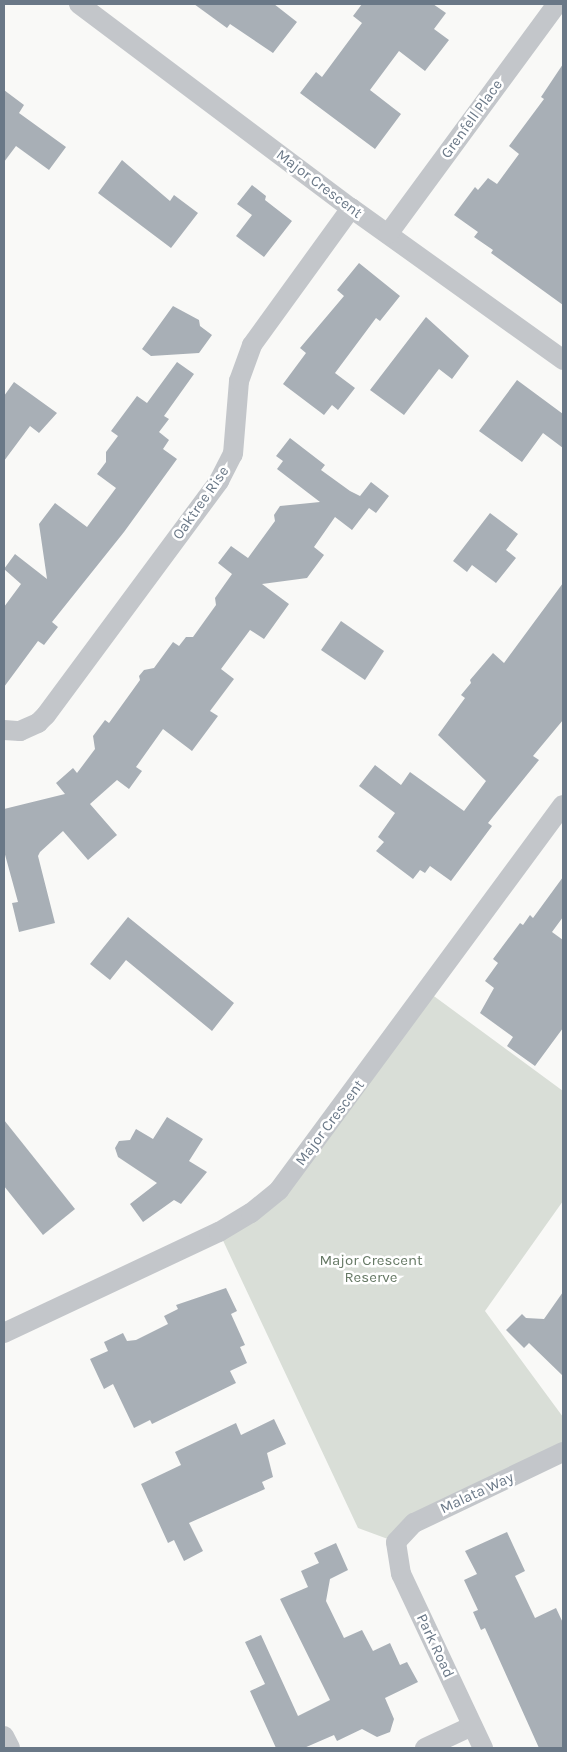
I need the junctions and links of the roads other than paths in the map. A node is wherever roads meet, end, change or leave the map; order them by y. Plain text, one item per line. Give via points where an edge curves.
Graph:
1 (79, 4) edge
2 (557, 4) edge
3 (351, 208) junction
4 (388, 234) junction
5 (563, 360) edge
6 (4, 730) edge
7 (563, 805) edge
8 (4, 1333) edge
9 (563, 1452) edge
10 (396, 1542) joint
11 (472, 1726) junction
12 (4, 1736) edge
13 (10, 1748) edge
14 (425, 1748) edge
15 (483, 1748) edge

1 - 3 street, Major Crescent
2 - 4 street, Grenfell Place
3 - 4 street, Major Crescent
3 - 6 street, Oaktree Rise via 252,345 238,381 233,454 219,481 46,715 38,723 20,731
4 - 5 street, Major Crescent
7 - 8 street, Major Crescent via 279,1190 251,1214 220,1232
9 - 10 street, Malata Way via 414,1523
10 - 11 street, Park Road via 401,1574
11 - 14 street
11 - 15 street, Park Road
12 - 13 street

